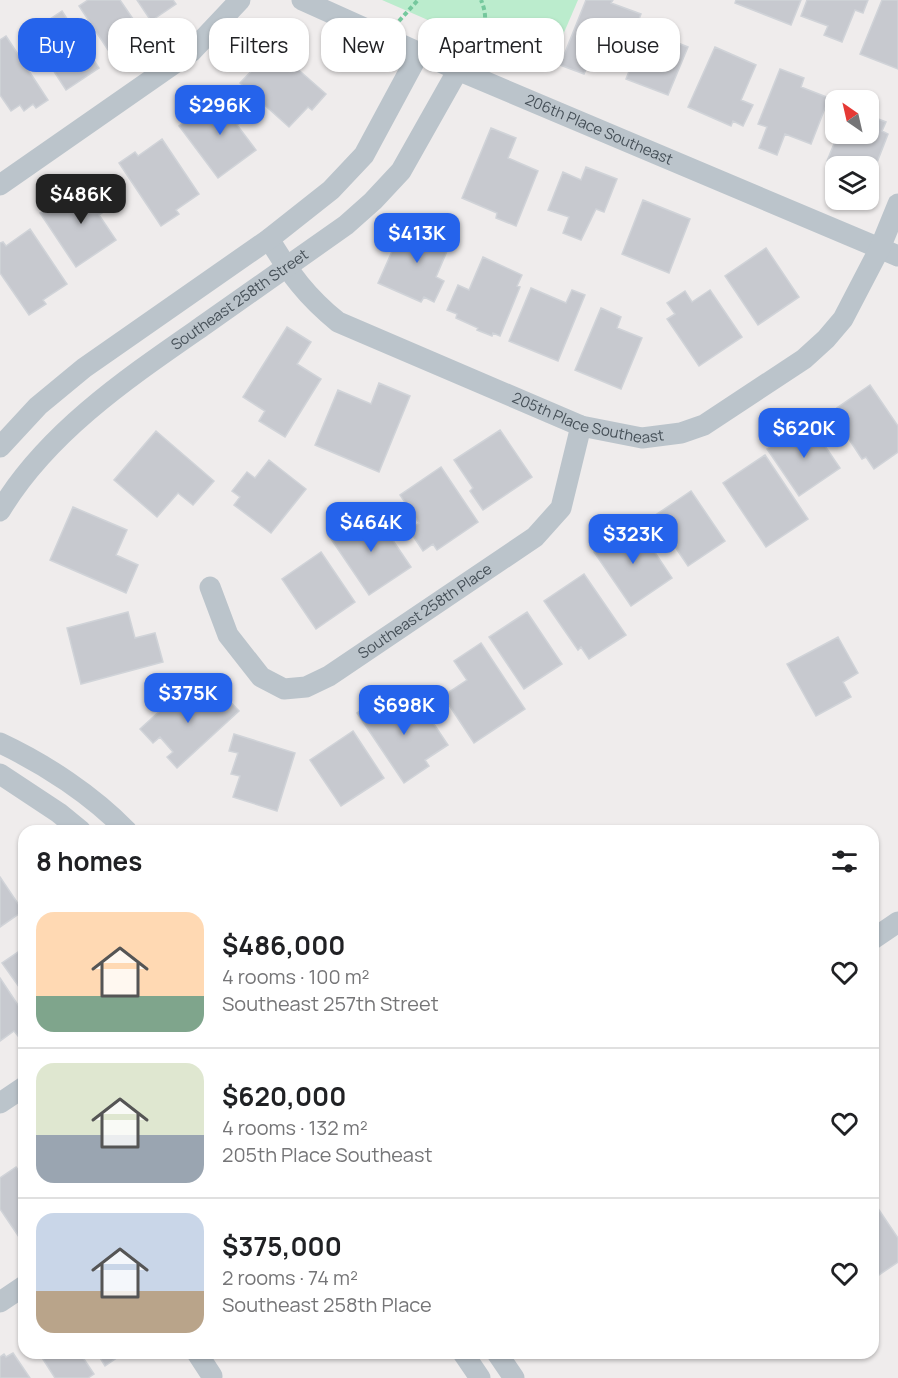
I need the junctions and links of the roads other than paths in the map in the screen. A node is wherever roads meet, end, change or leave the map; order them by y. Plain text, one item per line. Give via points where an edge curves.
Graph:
1 (240, 0) edge
2 (302, 0) edge
3 (418, 53) edge
4 (418, 55) edge
5 (458, 72) edge
6 (464, 72) edge
7 (0, 185) edge
8 (898, 204) edge
9 (269, 239) junction
10 (889, 252) edge
11 (286, 267) junction
12 (581, 426) junction
13 (0, 447) edge
14 (0, 511) edge
15 (210, 587) dead end
16 (0, 743) edge
17 (0, 774) edge
18 (74, 825) edge
19 (119, 825) edge
20 (898, 922) edge
21 (879, 935) edge
22 (18, 1091) edge
23 (0, 1102) edge
24 (18, 1290) edge
25 (0, 1302) edge
26 (201, 1359) edge
27 (467, 1359) edge
28 (501, 1359) edge
29 (212, 1376) dead end
30 (480, 1378) edge
31 (514, 1378) edge

1 - 7 street via 191,52
2 - 3 street, 206th Place Southeast
4 - 9 street via 364,155 331,190
5 - 11 street, Southeast 258th Street via 401,171 346,225
6 - 10 street, 206th Place Southeast
8 - 10 street
9 - 11 street, 205th Place Southeast
9 - 13 street via 84,368 38,406
10 - 12 street, 205th Place Southeast via 826,339 804,359 704,424 681,433 642,438
11 - 12 street, 205th Place Southeast via 315,303 338,322
11 - 14 street, Southeast 258th Street via 87,413 47,448
12 - 15 street, Southeast 258th Place via 561,508 535,537 329,676 306,687 284,689 261,677 228,635
16 - 19 street via 32,758
17 - 18 street
20 - 21 street
22 - 23 street
24 - 25 street
26 - 29 street
27 - 30 street
28 - 31 street

